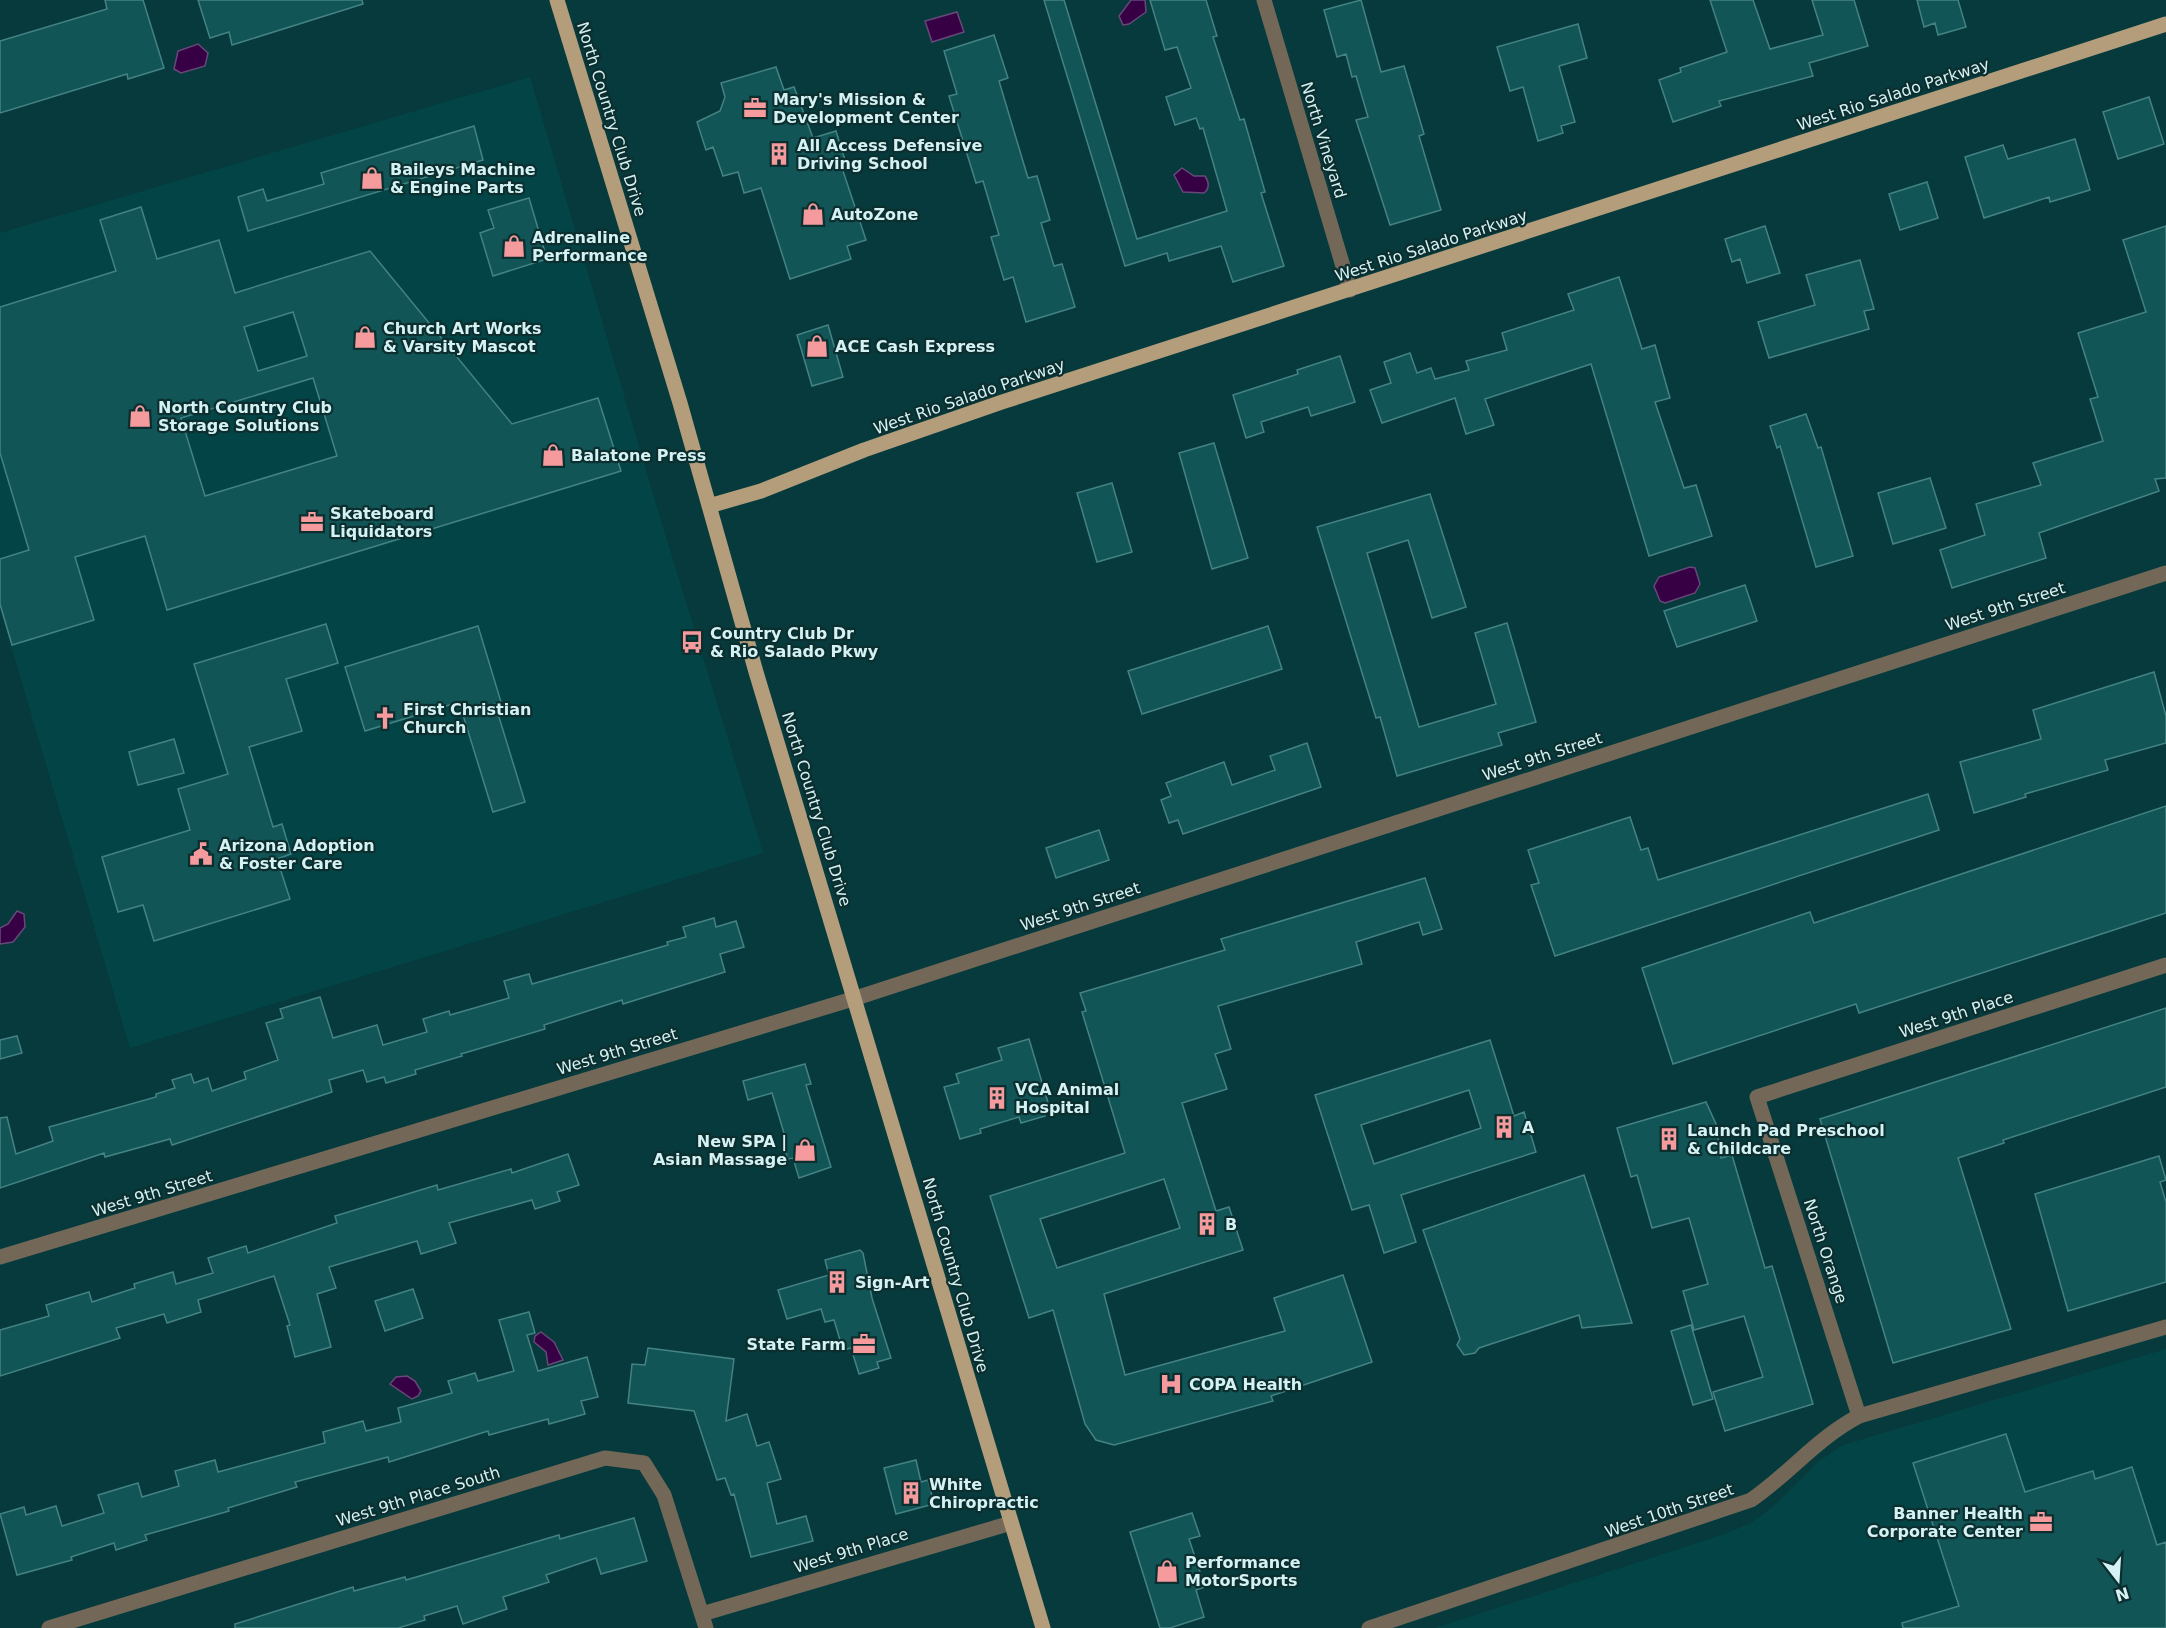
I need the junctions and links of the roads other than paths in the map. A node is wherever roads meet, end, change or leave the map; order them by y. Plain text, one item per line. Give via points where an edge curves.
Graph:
1 (558, 0) edge
2 (1264, 0) edge
3 (2166, 24) edge
4 (1350, 290) junction
5 (709, 506) junction
6 (2166, 573) edge
7 (2166, 965) edge
8 (856, 998) junction
9 (1757, 1097) joint
10 (0, 1257) edge
11 (2166, 1327) edge
12 (1859, 1416) junction
13 (1011, 1523) junction
14 (704, 1621) edge
15 (49, 1628) edge
16 (1043, 1628) edge
17 (1369, 1628) edge

1 - 5 main road, North Country Club Drive
2 - 4 street, North Vineyard
3 - 4 main road, West Rio Salado Parkway
4 - 5 main road, West Rio Salado Parkway via 1002,402
5 - 8 main road, North Country Club Drive
6 - 8 street, West 9th Street
7 - 9 street, West 9th Place
8 - 10 street, West 9th Street
8 - 13 main road, North Country Club Drive
9 - 12 street, North Orange
11 - 12 street, West 10th Street
12 - 17 street, West 10th Street via 1803,1454 1773,1485 1751,1500
13 - 14 street, West 9th Place
13 - 16 main road, North Country Club Drive
14 - 15 street, West 9th Place South via 664,1495 644,1464 605,1458

